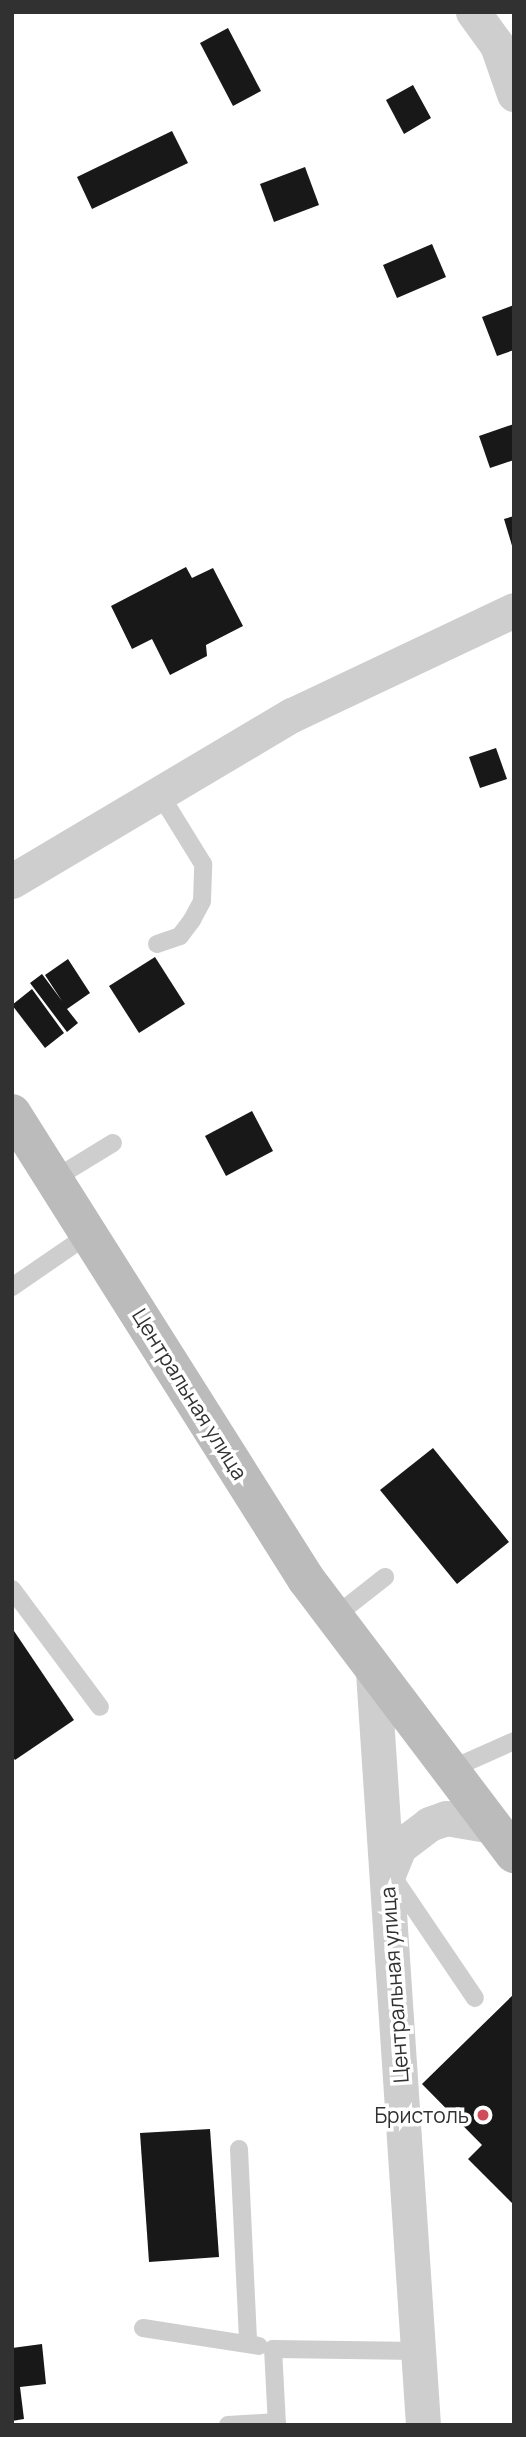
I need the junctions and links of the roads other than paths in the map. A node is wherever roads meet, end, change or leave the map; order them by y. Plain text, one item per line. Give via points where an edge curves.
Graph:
1 (473, 12) edge
2 (506, 39) edge
3 (514, 94) edge
4 (514, 610) edge
5 (158, 791) junction
6 (12, 881) edge
7 (156, 944) dead end
8 (12, 1113) edge
9 (113, 1143) dead end
10 (54, 1179) junction
11 (89, 1234) junction
12 (12, 1287) edge
13 (386, 1577) dead end
14 (12, 1589) edge
15 (334, 1617) junction
16 (373, 1672) junction
17 (100, 1707) dead end
18 (514, 1741) edge
19 (449, 1770) junction
20 (503, 1840) edge
21 (388, 1875) junction
22 (475, 1998) dead end
23 (239, 2149) dead end
24 (143, 2328) dead end
25 (248, 2343) junction
26 (273, 2349) junction
27 (419, 2351) junction
28 (277, 2423) edge
29 (228, 2425) edge
30 (423, 2425) edge

1 - 2 street
2 - 3 street
4 - 5 street via 292,715
5 - 6 street
5 - 7 lane via 203,864 202,901 192,920 180,936
8 - 10 street, Центральная улица
9 - 10 lane
10 - 11 street, Центральная улица
11 - 12 lane
11 - 15 street, Центральная улица
13 - 15 lane
14 - 17 lane
15 - 16 street, Центральная улица
16 - 19 street, Центральная улица
16 - 21 street, Центральная улица
18 - 19 lane
19 - 20 street, Центральная улица
20 - 21 street via 446,1818 429,1824 399,1847
21 - 22 lane
21 - 27 street, Центральная улица
23 - 25 lane
24 - 25 lane
25 - 26 lane
26 - 27 lane
26 - 28 lane
27 - 30 street, Центральная улица
28 - 29 lane

